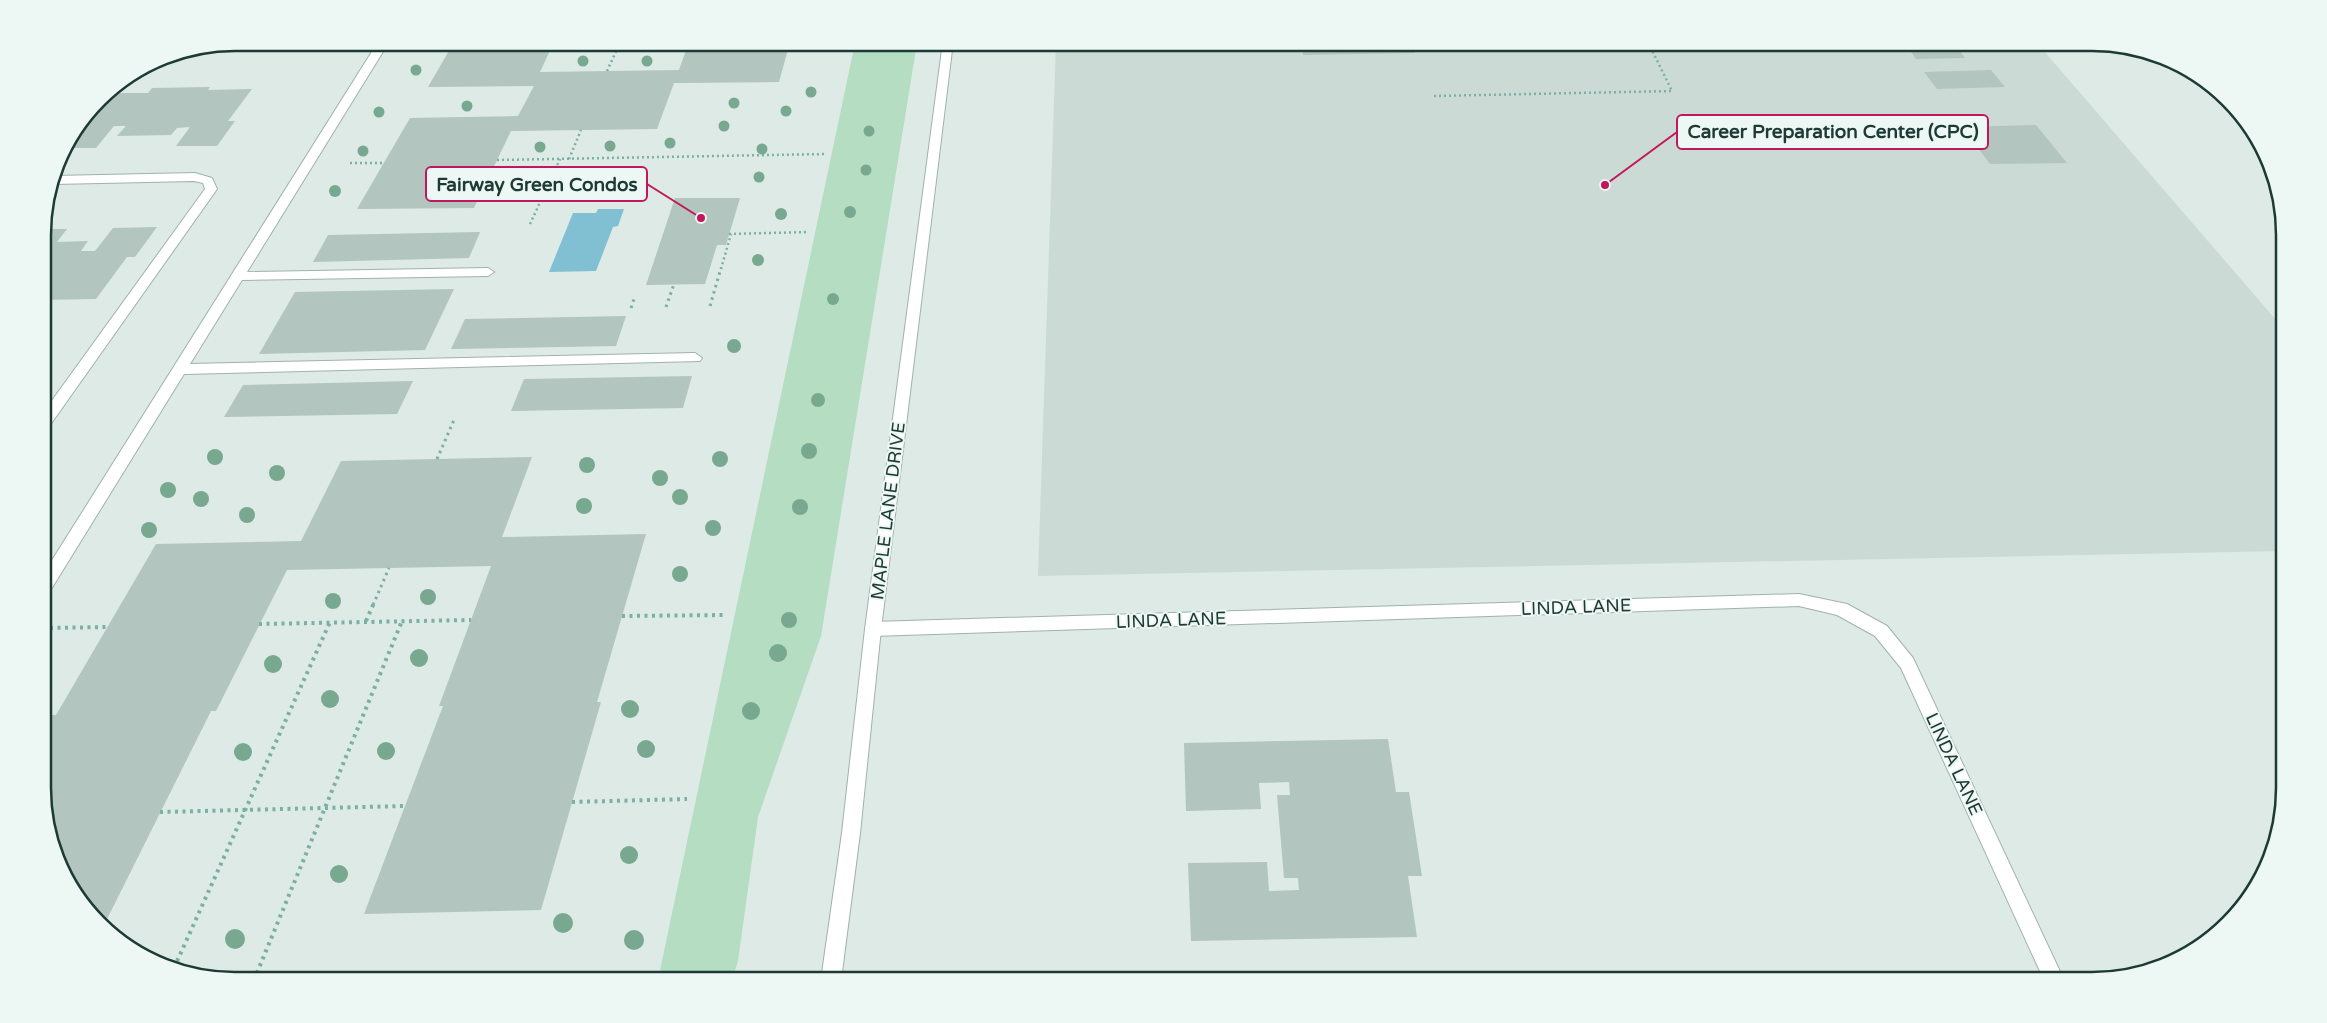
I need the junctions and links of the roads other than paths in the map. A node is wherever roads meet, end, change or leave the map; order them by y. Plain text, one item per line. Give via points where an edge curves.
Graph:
1 (378, 51) edge
2 (947, 51) edge
3 (60, 180) edge
4 (488, 272) dead end
5 (238, 276) junction
6 (696, 358) dead end
7 (180, 369) junction
8 (51, 413) edge
9 (51, 575) edge
10 (873, 629) junction
11 (832, 972) edge
12 (2050, 972) edge

1 - 5 street
2 - 10 street, MAPLE LANE DRIVE
3 - 8 street via 195,177 208,181 211,189
4 - 5 street
5 - 7 street
6 - 7 street
7 - 9 street
10 - 11 street, MAPLE LANE DRIVE
10 - 12 street, LINDA LANE via 1799,600 1841,609 1881,631 1907,663

